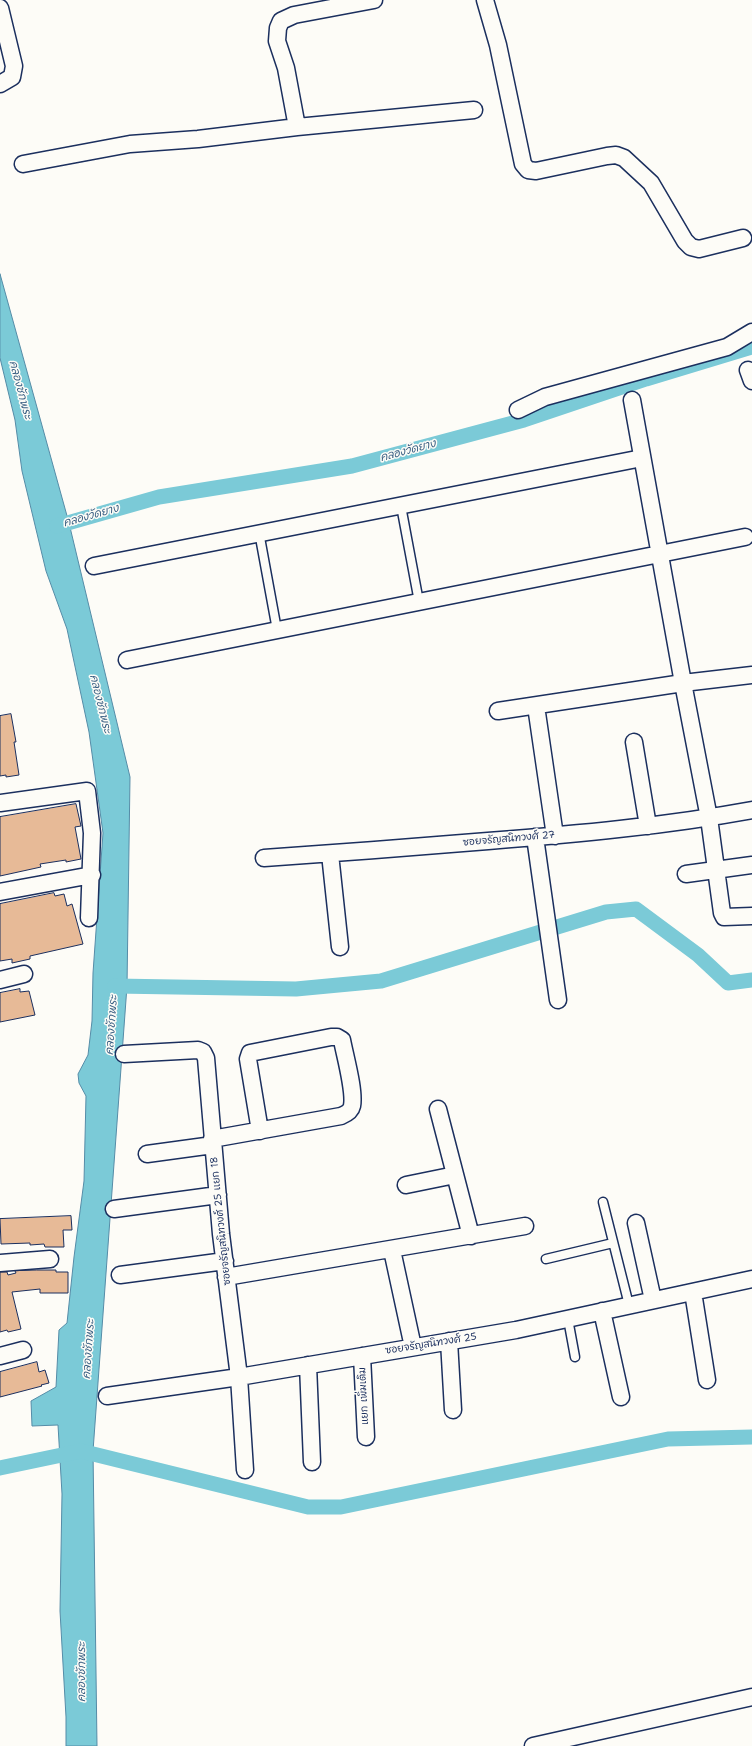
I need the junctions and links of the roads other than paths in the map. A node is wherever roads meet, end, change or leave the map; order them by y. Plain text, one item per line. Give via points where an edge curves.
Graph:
1 (374, 0) edge
2 (485, 0) edge
3 (0, 8) edge
4 (0, 84) edge
5 (474, 110) dead end
6 (298, 127) junction
7 (23, 164) dead end
8 (743, 238) dead end
9 (752, 332) edge
10 (632, 400) dead end
11 (518, 410) dead end
12 (642, 458) junction
13 (401, 506) junction
14 (259, 532) junction
15 (745, 537) dead end
16 (660, 553) junction
17 (94, 566) dead end
18 (419, 602) junction
19 (277, 630) junction
20 (127, 660) dead end
21 (752, 675) edge
22 (683, 683) junction
23 (536, 706) junction
24 (498, 711) dead end
25 (634, 742) dead end
26 (0, 804) edge
27 (752, 810) edge
28 (709, 818) junction
29 (648, 826) junction
30 (555, 836) junction
31 (535, 837) junction
32 (330, 854) junction
33 (264, 858) dead end
34 (752, 865) edge
35 (716, 869) junction
36 (686, 874) dead end
37 (92, 875) junction
38 (0, 892) edge
39 (752, 916) edge
40 (89, 918) dead end
41 (340, 947) dead end
42 (24, 974) dead end
43 (0, 980) edge
44 (558, 1000) dead end
45 (124, 1054) dead end
46 (438, 1109) dead end
47 (260, 1131) junction
48 (213, 1142) junction
49 (147, 1154) dead end
50 (455, 1175) junction
51 (406, 1185) dead end
52 (218, 1195) junction
53 (603, 1202) dead end
54 (114, 1209) dead end
55 (636, 1223) dead end
56 (525, 1226) dead end
57 (471, 1236) junction
58 (613, 1243) junction
59 (392, 1250) junction
60 (50, 1259) dead end
61 (546, 1259) dead end
62 (0, 1263) edge
63 (226, 1269) junction
64 (120, 1275) dead end
65 (752, 1279) edge
66 (693, 1292) junction
67 (653, 1300) junction
68 (629, 1306) junction
69 (602, 1312) junction
70 (568, 1319) junction
71 (449, 1341) junction
72 (413, 1347) junction
73 (23, 1350) dead end
74 (0, 1356) edge
75 (362, 1356) junction
76 (575, 1357) dead end
77 (308, 1365) junction
78 (238, 1377) junction
79 (707, 1380) dead end
80 (107, 1396) dead end
81 (621, 1397) dead end
82 (453, 1410) dead end
83 (366, 1437) dead end
84 (312, 1462) dead end
85 (245, 1470) dead end
86 (752, 1697) edge
87 (533, 1746) edge

1 - 6 street via 294,14 281,21 277,41 286,68
2 - 8 street via 498,45 524,164 528,170 536,171 616,155 624,158 651,183 691,248 699,249
3 - 4 street via 14,66 12,77
5 - 6 street
6 - 7 street via 130,144
9 - 11 street via 727,347 545,397
10 - 12 street
12 - 13 street
12 - 16 street
13 - 14 street
13 - 18 lane
14 - 17 street
14 - 19 lane
15 - 16 street
16 - 18 street
16 - 22 street
18 - 19 street
19 - 20 street
21 - 22 street
22 - 23 street
22 - 28 street
23 - 24 street
23 - 30 street
25 - 29 street
26 - 37 street via 87,791 92,833
27 - 28 street, ซอยจรัญสนิทวงศ์ 27
28 - 29 street, ซอยจรัญสนิทวงศ์ 27
28 - 35 street
29 - 30 street, ซอยจรัญสนิทวงศ์ 27
30 - 31 street, ซอยจรัญสนิทวงศ์ 27
31 - 32 street, ซอยจรัญสนิทวงศ์ 27
31 - 44 street
32 - 33 street, ซอยจรัญสนิทวงศ์ 27
32 - 41 street
34 - 35 street
35 - 36 street
35 - 39 street via 724,917
37 - 38 street
37 - 40 street
42 - 43 street
45 - 48 street, ซอยจรัญสนิทวงศ์ 25 แยก 18 via 198,1050 203,1052 206,1058
46 - 50 street
47 - 47 street via 248,1059 250,1053 331,1037 342,1040 350,1079 352,1106 348,1112 341,1116
47 - 48 street
48 - 49 street
48 - 52 street, ซอยจรัญสนิทวงศ์ 25 แยก 18
50 - 51 street
50 - 57 street
52 - 54 street
52 - 63 street, ซอยจรัญสนิทวงศ์ 25 แยก 18
53 - 58 lane
55 - 67 street
56 - 57 street
57 - 59 street
58 - 61 lane
58 - 68 lane
59 - 63 street
59 - 72 street
60 - 62 street
63 - 64 street
63 - 78 street, ซอยจรัญสนิทวงศ์ 25 แยก 18
65 - 66 street, ซอยจรัญสนิทวงศ์ 25
66 - 67 street, ซอยจรัญสนิทวงศ์ 25
66 - 79 street
67 - 68 street, ซอยจรัญสนิทวงศ์ 25
68 - 69 street, ซอยจรัญสนิทวงศ์ 25
69 - 70 street, ซอยจรัญสนิทวงศ์ 25
69 - 81 street
70 - 71 street, ซอยจรัญสนิทวงศ์ 25
70 - 76 lane
71 - 72 street, ซอยจรัญสนิทวงศ์ 25
71 - 82 street
72 - 75 street, ซอยจรัญสนิทวงศ์ 25
73 - 74 street
75 - 77 street, ซอยจรัญสนิทวงศ์ 25
75 - 83 street, แยก เพิ่มเติม
77 - 78 street, ซอยจรัญสนิทวงศ์ 25
77 - 84 street
78 - 80 street, ซอยจรัญสนิทวงศ์ 25
78 - 85 street, ซอยจรัญสนิทวงศ์ 25 แยก 18
86 - 87 street

